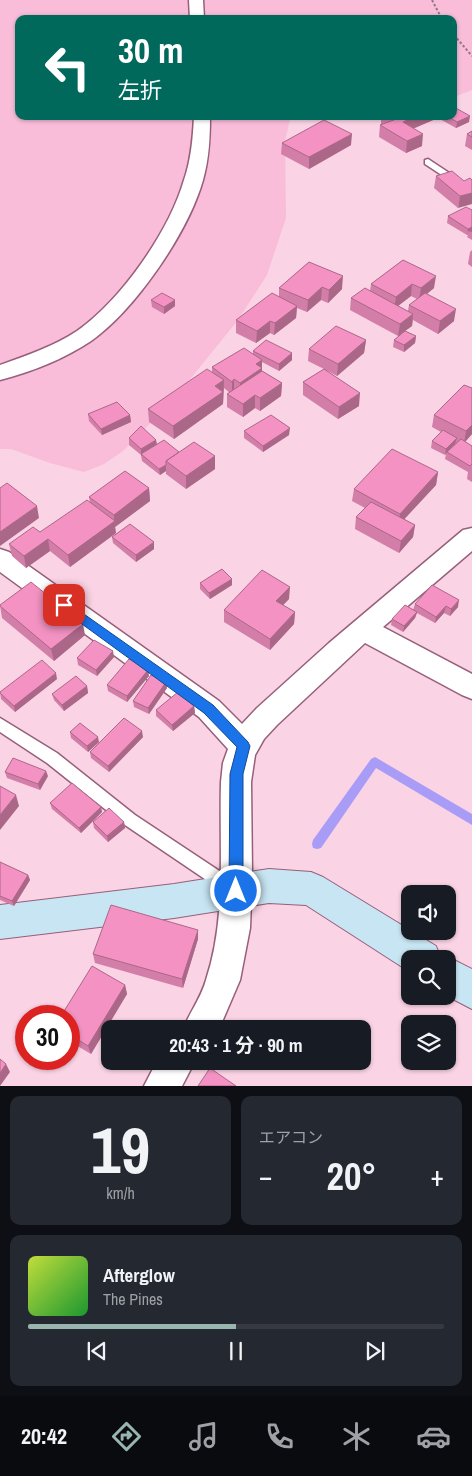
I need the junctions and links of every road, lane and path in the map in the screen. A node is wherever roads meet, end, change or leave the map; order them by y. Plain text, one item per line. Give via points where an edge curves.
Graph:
1 (196, 0) edge
2 (432, 0) edge
3 (197, 15) edge
4 (440, 15) edge
5 (457, 39) edge
6 (472, 56) edge
7 (202, 120) edge
8 (428, 162) dead end
9 (472, 192) edge
10 (0, 373) edge
11 (472, 537) edge
12 (0, 558) edge
13 (363, 629) junction
14 (472, 687) edge
15 (0, 724) edge
16 (244, 746) junction
17 (236, 891) junction
18 (0, 922) edge
19 (409, 950) edge
20 (456, 980) edge
21 (472, 991) edge
22 (206, 1020) edge
23 (172, 1070) edge
24 (162, 1086) edge

1 - 3 street
2 - 4 path
5 - 6 path
7 - 10 street via 202,144 190,189 168,235 136,283 111,313 84,336 39,359
8 - 9 lane
11 - 13 street
12 - 16 street via 209,709
13 - 14 street
13 - 16 street via 260,724
15 - 17 lane via 52,758 130,820
16 - 17 street via 236,774
17 - 18 street
17 - 19 street via 269,886 311,889
17 - 22 street via 230,958 224,983
20 - 21 street
23 - 24 street

